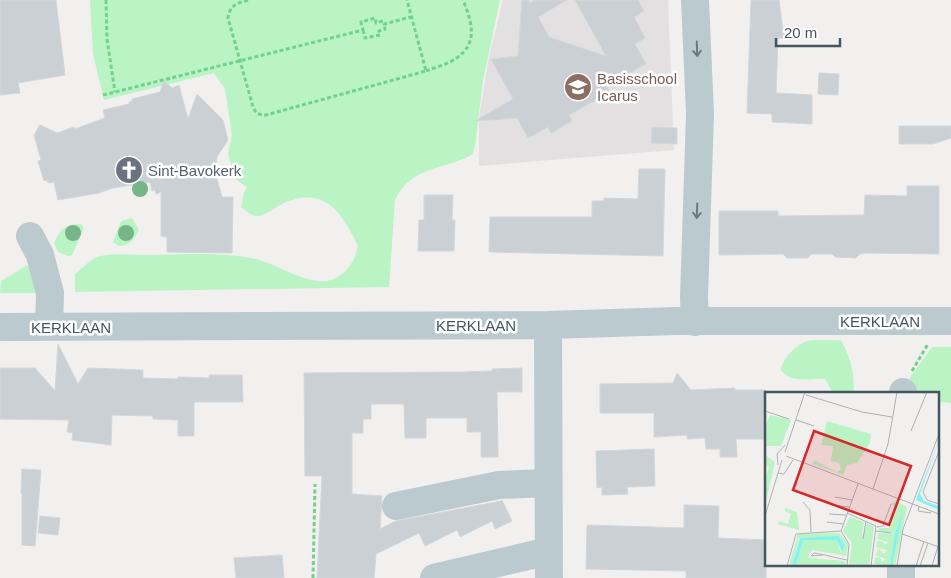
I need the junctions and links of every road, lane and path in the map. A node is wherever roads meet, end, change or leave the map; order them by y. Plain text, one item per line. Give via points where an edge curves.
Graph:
1 (106, 0) edge
2 (248, 0) edge
3 (406, 0) edge
4 (463, 0) edge
5 (695, 0) edge
6 (411, 17) junction
7 (384, 24) junction
8 (363, 30) junction
9 (240, 61) junction
10 (426, 71) junction
11 (116, 92) junction
12 (103, 95) dead end
13 (30, 236) dead end
14 (545, 317) junction
15 (951, 321) edge
16 (695, 322) junction
17 (49, 327) junction
18 (0, 328) edge
19 (929, 340) dead end
20 (903, 392) edge
21 (548, 483) junction
22 (315, 484) dead end
23 (396, 506) dead end
24 (549, 551) junction
25 (314, 578) edge
26 (434, 578) edge
27 (549, 578) edge

1 - 11 path via 106,39
2 - 9 path via 233,5 229,10 228,18
3 - 6 path
4 - 10 path via 472,29 466,50 454,60
5 -> 16 street via 700,114
6 - 7 path
6 - 10 path
7 - 8 path via 384,21 376,23 375,18 361,22
7 - 8 path via 386,29 379,31 380,35 365,38
8 - 9 path
9 - 10 path via 253,107 260,115
9 - 11 path
11 - 12 path
13 - 17 street via 40,255 50,293
14 - 16 street, KERKLAAN
14 - 17 street, KERKLAAN
14 - 21 street
15 - 16 street, KERKLAAN
17 - 18 street, KERKLAAN
19 - 20 path
21 - 23 street via 499,485
21 - 24 street
22 - 25 path
24 - 26 street
24 - 27 street

